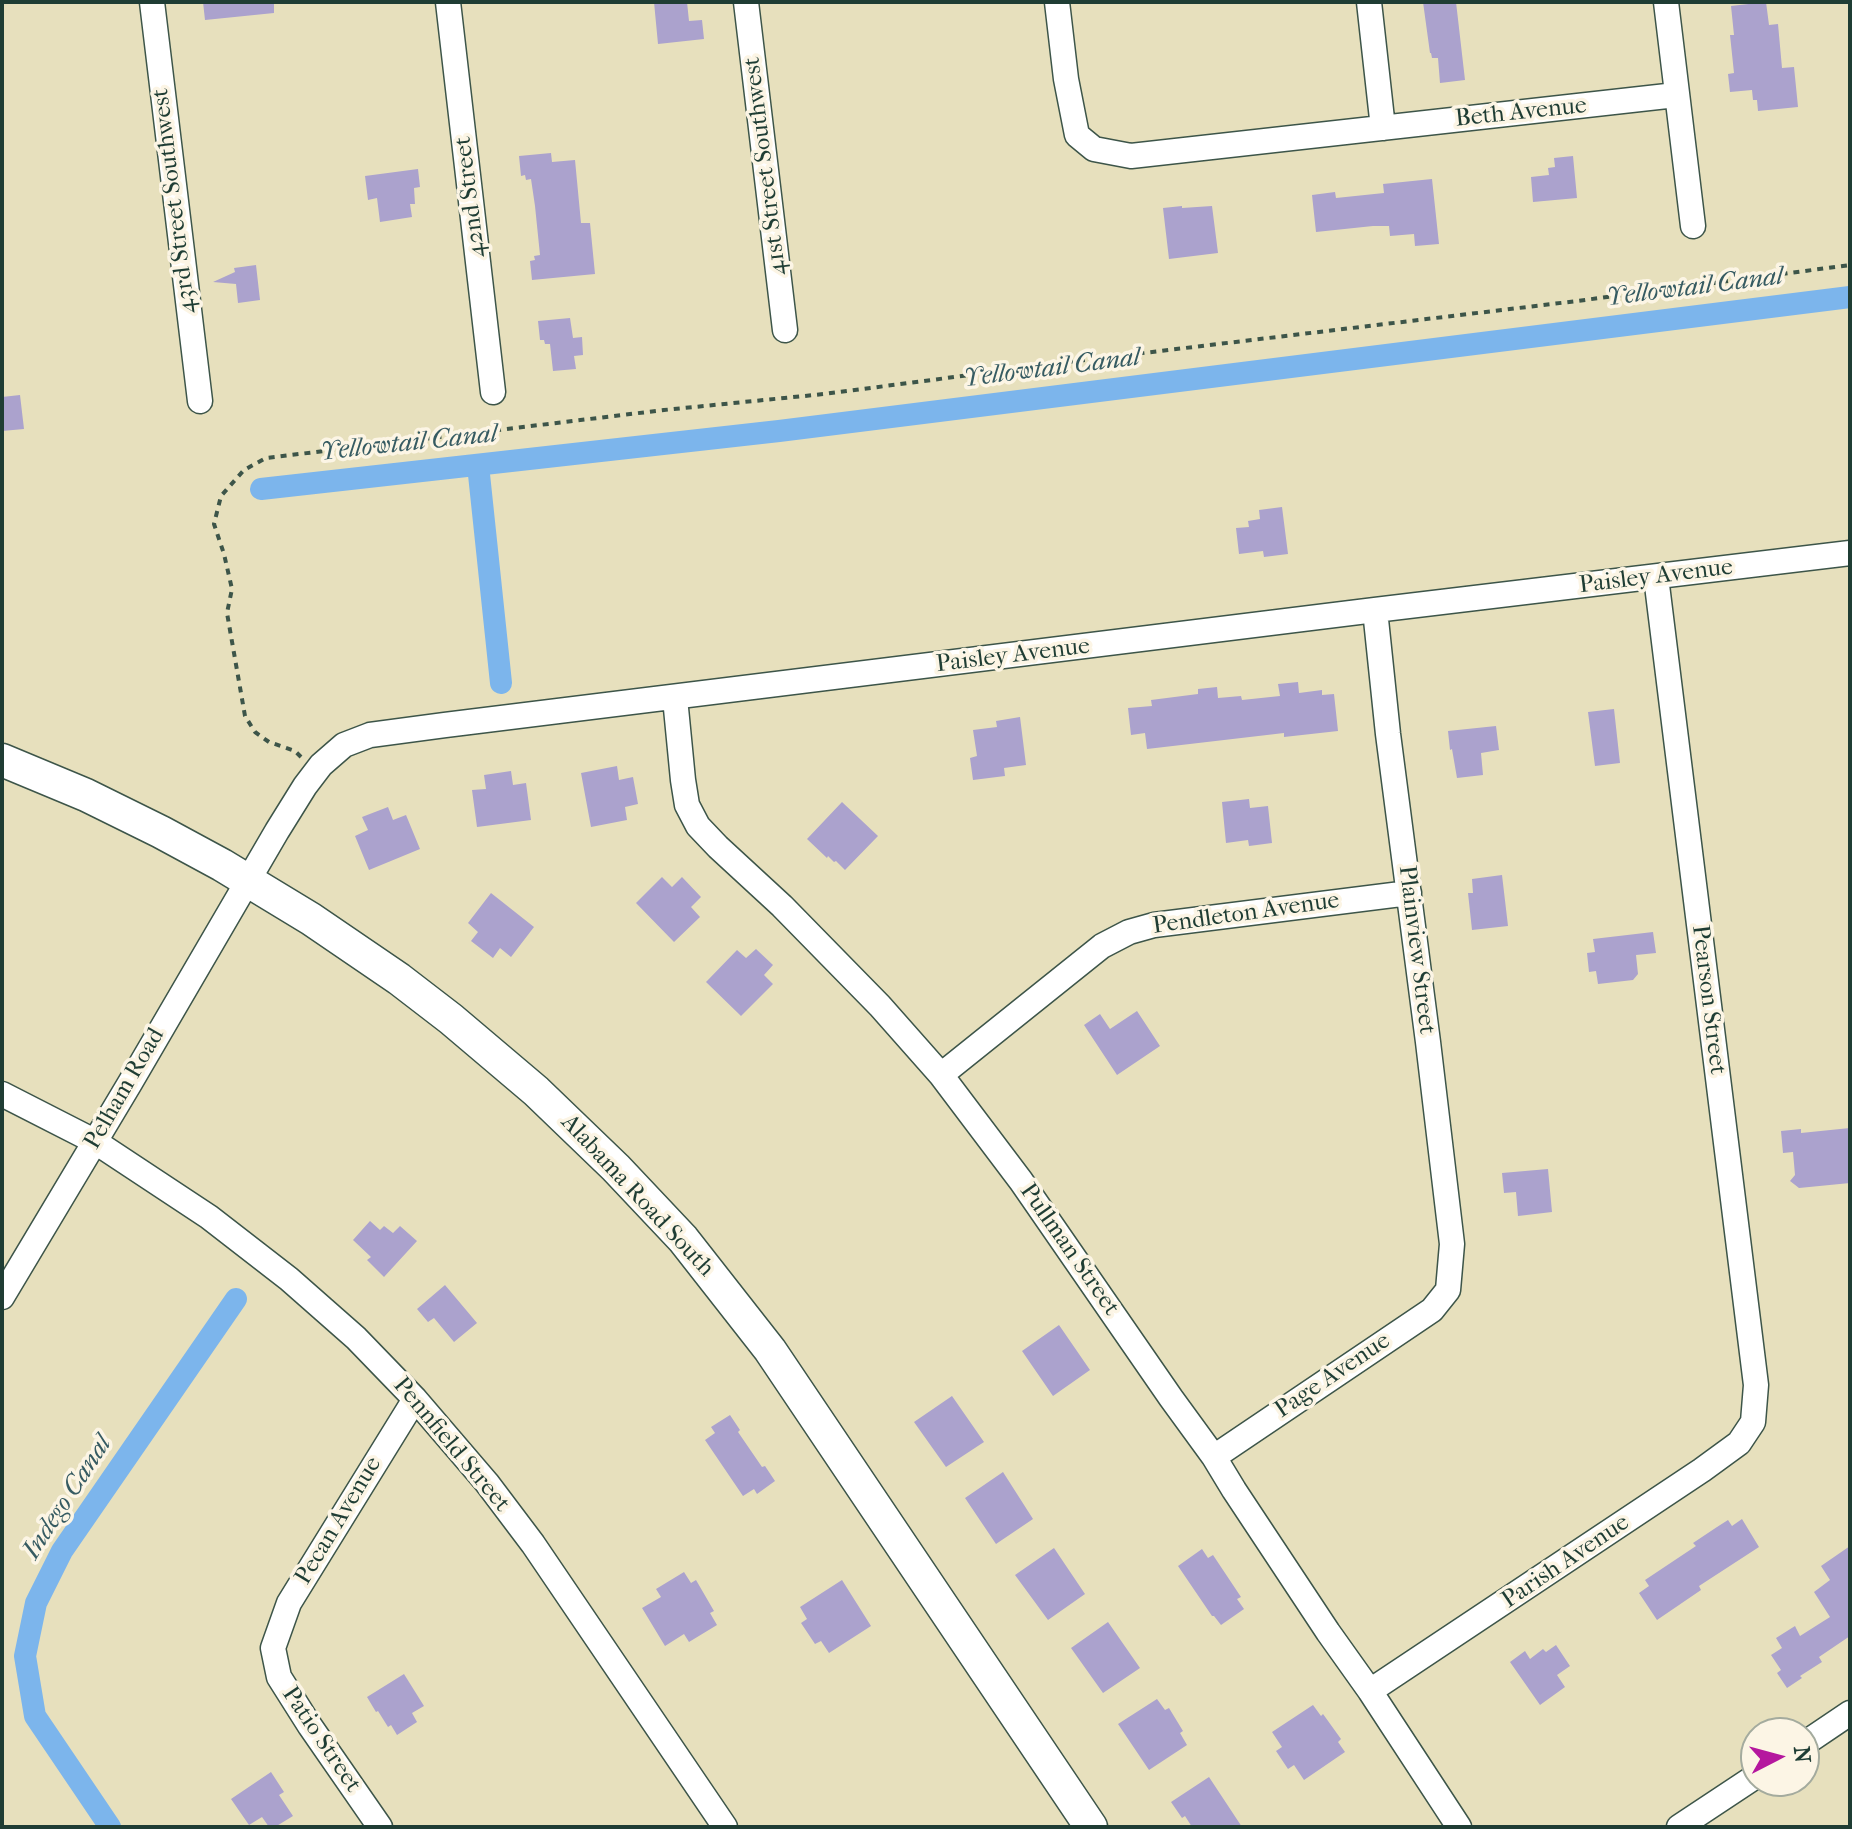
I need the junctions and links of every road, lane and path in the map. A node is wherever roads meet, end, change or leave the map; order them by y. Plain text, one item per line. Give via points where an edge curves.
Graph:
1 (152, 2) edge
2 (448, 2) edge
3 (746, 2) edge
4 (1057, 2) edge
5 (1369, 2) edge
6 (1666, 2) edge
7 (1676, 95) junction
8 (1383, 128) junction
9 (1693, 226) dead end
10 (1850, 265) edge
11 (785, 330) dead end
12 (493, 392) dead end
13 (200, 401) dead end
14 (1850, 553) edge
15 (1656, 577) junction
16 (1375, 610) junction
17 (675, 698) junction
18 (2, 760) edge
19 (315, 772) junction
20 (248, 880) junction
21 (1409, 893) junction
22 (941, 1075) junction
23 (2, 1094) edge
24 (94, 1141) junction
25 (1448, 1290) joint
26 (2, 1297) edge
27 (415, 1399) junction
28 (1753, 1422) joint
29 (1214, 1457) junction
30 (273, 1648) joint
31 (1370, 1691) junction
32 (1850, 1713) edge
33 (1820, 1733) edge
34 (1740, 1787) edge
35 (380, 1827) edge
36 (725, 1827) edge
37 (1091, 1827) edge
38 (1459, 1827) edge
39 (1679, 1827) edge

1 - 13 street, 43rd Street Southwest
2 - 12 street, 42nd Street
3 - 11 street, 41st Street Southwest
4 - 8 street, Beth Avenue via 1077,135 1094,149 1131,156
5 - 8 street
6 - 7 street
7 - 8 street, Beth Avenue
7 - 9 street
10 - 19 path via 266,458 244,470 221,496 214,524 232,589 227,613 245,716 255,732 295,751
14 - 15 street, Paisley Avenue
15 - 16 street, Paisley Avenue
15 - 28 street, Pearson Street via 1756,1385
16 - 17 street, Paisley Avenue
16 - 21 street, Plainview Street
17 - 19 street, Paisley Avenue via 370,735 344,745
17 - 22 street, Pullman Street via 687,805 698,826 869,994
18 - 20 street, Alabama Road South via 86,795
19 - 20 street, Paisley Avenue
20 - 24 street, Pelham Road
20 - 37 street, Alabama Road South via 451,1019 536,1091 683,1239 770,1350
21 - 22 street, Pendleton Avenue via 1129,932 1102,946
21 - 25 street, Plainview Street via 1452,1244
22 - 29 street, Pullman Street
23 - 24 street, Pennfield Street
24 - 26 street, Pelham Road
24 - 27 street, Pennfield Street via 209,1217 289,1279
25 - 29 street, Page Avenue via 1432,1310
27 - 30 street, Pecan Avenue via 289,1603
27 - 36 street, Pennfield Street via 533,1544
28 - 31 street, Parish Avenue via 1739,1443 1702,1470
29 - 31 street, Pullman Street
30 - 35 street, Patio Street via 279,1677
31 - 38 street, Pullman Street
32 - 33 street
34 - 39 street

